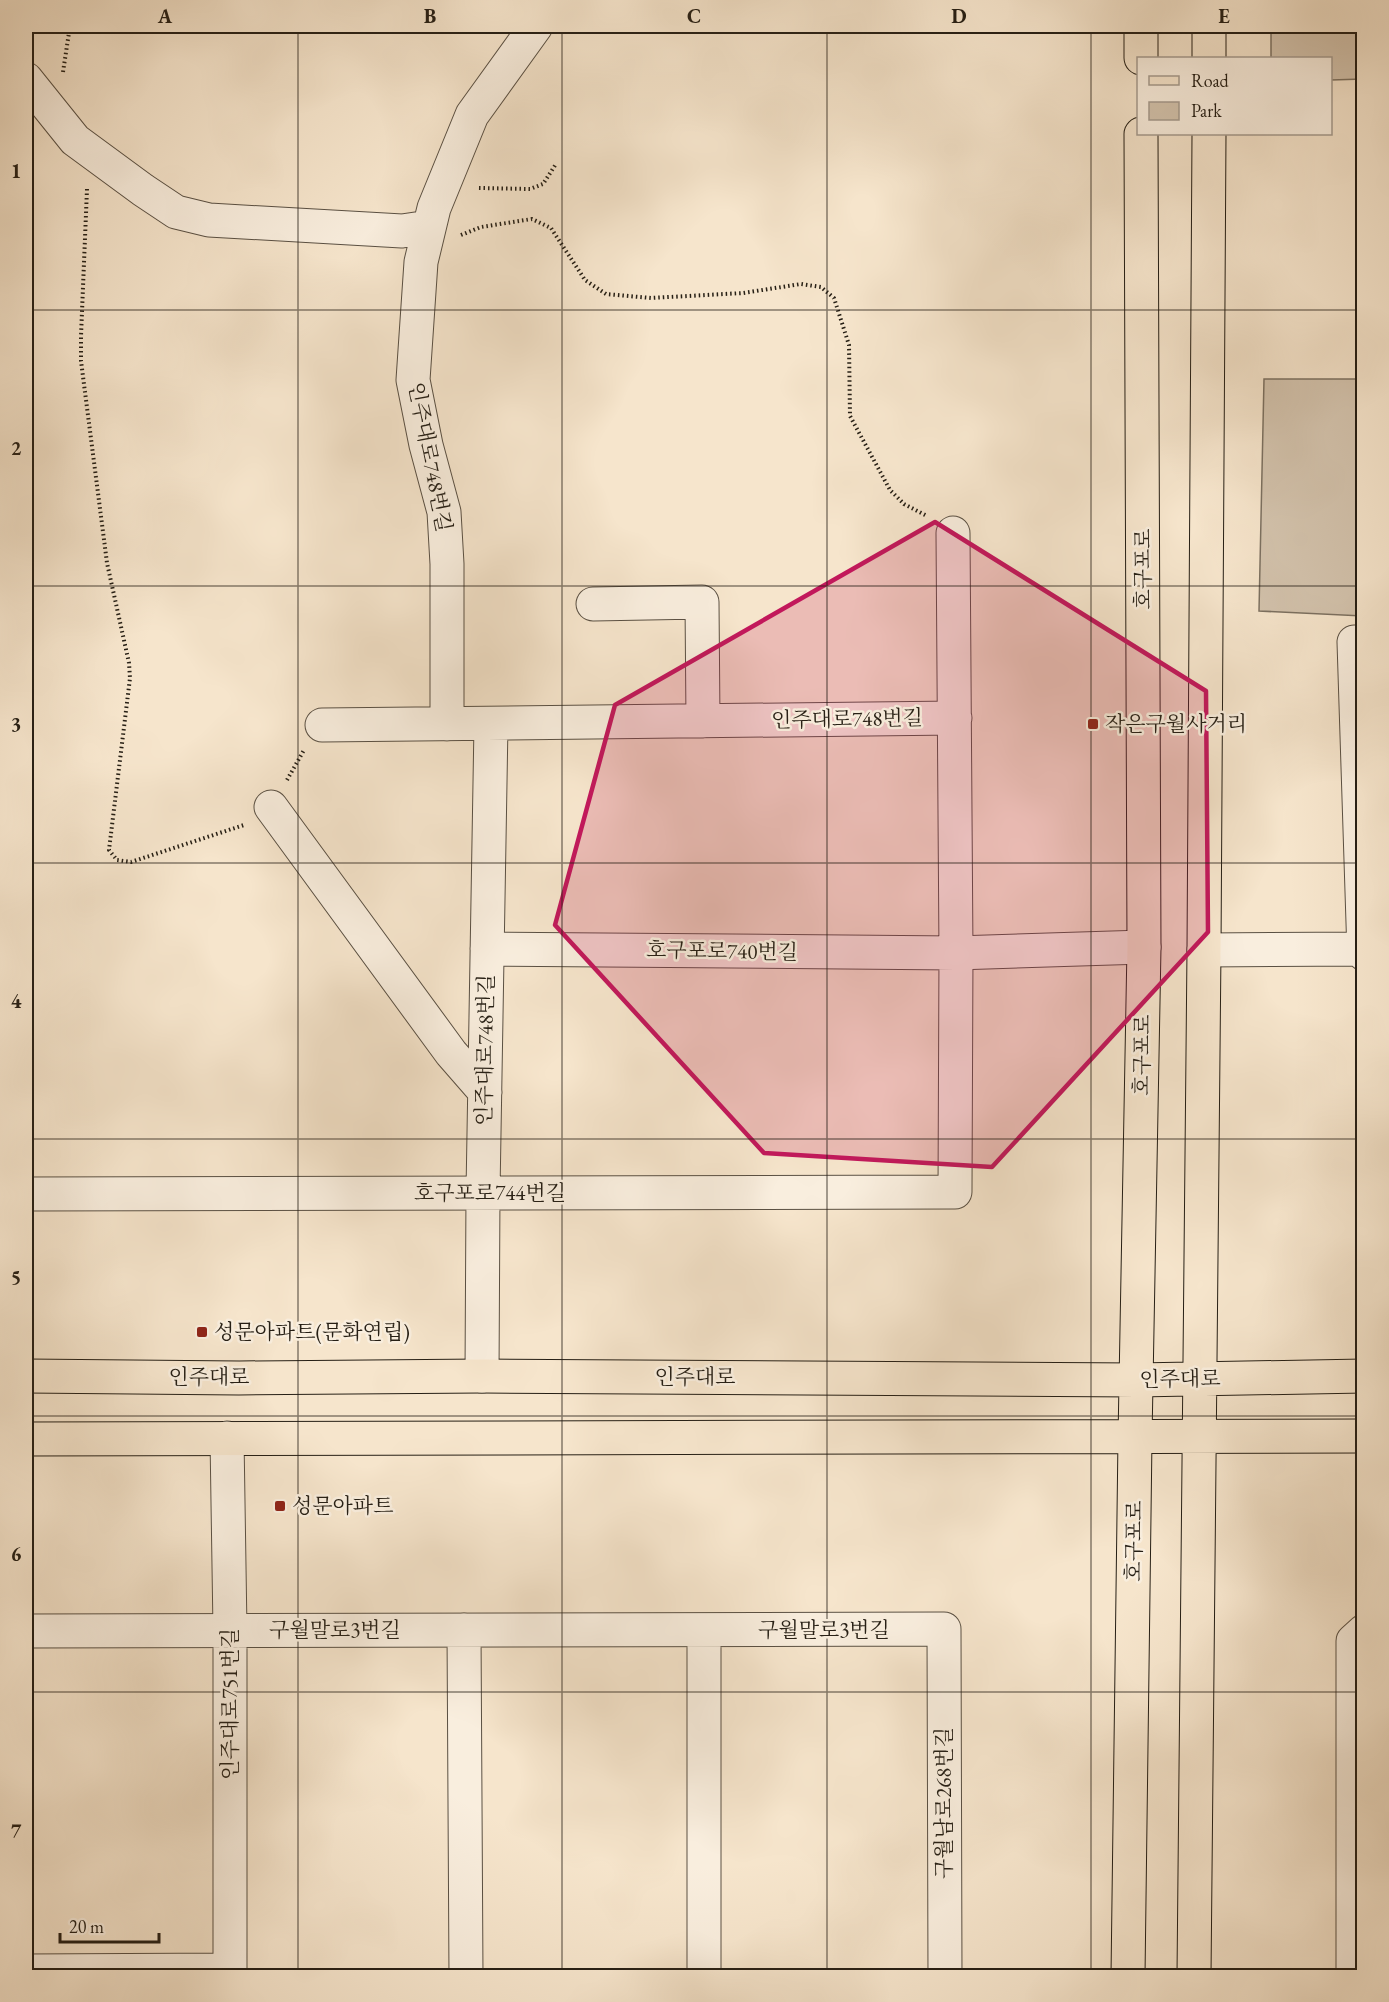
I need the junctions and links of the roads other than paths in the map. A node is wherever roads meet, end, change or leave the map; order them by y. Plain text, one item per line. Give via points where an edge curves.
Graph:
1 (536, 26) edge
2 (1141, 26) edge
3 (1209, 26) edge
4 (1141, 57) edge
5 (1209, 57) edge
6 (26, 79) edge
7 (1141, 135) edge
8 (1209, 135) edge
9 (429, 227) junction
10 (953, 533) road end
11 (593, 604) dead end
12 (1364, 643) edge
13 (955, 718) junction
14 (703, 721) junction
15 (447, 724) junction
16 (491, 724) junction
17 (322, 725) road end
18 (271, 807) road end
19 (1144, 947) junction
20 (487, 949) junction
21 (1363, 949) edge
22 (1204, 950) junction
23 (956, 953) junction
24 (1364, 954) edge
25 (484, 1092) junction
26 (483, 1192) junction
27 (26, 1194) edge
28 (26, 1376) edge
29 (482, 1376) junction
30 (1364, 1376) edge
31 (1201, 1379) junction
32 (1137, 1380) junction
33 (1364, 1436) edge
34 (1200, 1437) junction
35 (227, 1438) junction
36 (1135, 1438) junction
37 (26, 1439) edge
38 (944, 1629) joint
39 (230, 1630) junction
40 (464, 1630) junction
41 (704, 1630) junction
42 (26, 1631) edge
43 (1364, 1631) edge
44 (26, 1971) edge
45 (230, 1973) edge
46 (466, 1977) edge
47 (704, 1977) edge
48 (945, 1977) edge
49 (1128, 1977) edge
50 (1194, 1977) edge
51 (1353, 1977) edge

1 - 9 street, 인주대로748번길 via 472,115
2 - 4 main road
3 - 5 main road
6 - 9 street via 75,140 176,212 209,220 402,231
7 - 19 main road, 호구포로
8 - 22 main road
9 - 15 street, 인주대로748번길 via 421,262 413,380 444,512
10 - 13 street
11 - 14 street via 702,602
12 - 21 street via 1354,642
13 - 14 street, 인주대로748번길
13 - 23 street
14 - 16 street, 인주대로748번길
15 - 16 street, 인주대로748번길
15 - 17 street, 인주대로748번길
16 - 20 street, 인주대로748번길
18 - 25 street via 451,1053
19 - 23 street, 호구포로740번길
19 - 32 main road, 호구포로
20 - 23 street, 호구포로740번길
20 - 25 street, 인주대로748번길
21 - 22 street
21 - 24 street
22 - 31 main road
23 - 26 street, 호구포로744번길 via 955,1192
25 - 26 street, 인주대로748번길
26 - 27 street, 호구포로744번길
26 - 29 street, 인주대로748번길
28 - 29 main road, 인주대로
29 - 32 main road, 인주대로
30 - 31 main road, 인주대로
31 - 32 main road, 인주대로
31 - 34 main road
32 - 36 main road, 호구포로
33 - 34 main road
34 - 36 main road
34 - 50 main road
35 - 36 main road
35 - 37 main road
35 - 39 street, 인주대로751번길
36 - 49 main road, 호구포로
38 - 41 street, 구월말로3번길
38 - 48 street, 구월남로268번길
39 - 40 street, 구월말로3번길
39 - 42 street, 구월말로3번길
39 - 45 street, 인주대로751번길
40 - 41 street, 구월말로3번길
40 - 46 street
41 - 47 street
43 - 51 street via 1353,1641
44 - 45 street, 인주대로751번길

